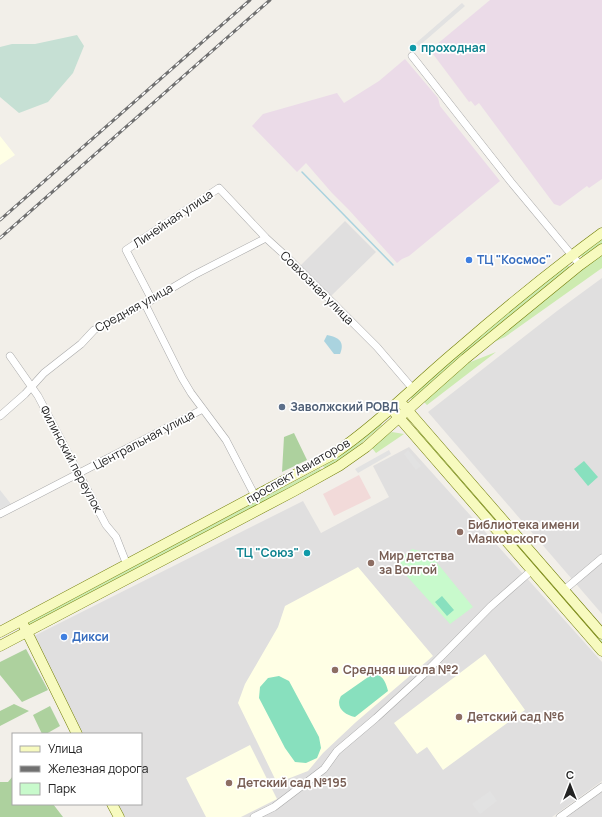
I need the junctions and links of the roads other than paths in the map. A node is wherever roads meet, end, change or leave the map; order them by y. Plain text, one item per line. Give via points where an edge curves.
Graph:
1 (412, 56) dead end
2 (219, 188) joint
3 (602, 233) edge
4 (266, 238) junction
5 (602, 249) edge
6 (572, 255) junction
7 (580, 265) junction
8 (152, 300) junction
9 (145, 304) junction
10 (10, 356) dead end
11 (32, 386) junction
12 (413, 389) junction
13 (399, 401) junction
14 (391, 408) junction
15 (203, 409) junction
16 (408, 410) junction
17 (0, 416) edge
18 (399, 418) junction
19 (79, 474) junction
20 (255, 496) junction
21 (0, 514) edge
22 (602, 558) edge
23 (127, 565) junction
24 (532, 570) junction
25 (564, 590) junction
26 (21, 621) junction
27 (0, 632) edge
28 (27, 632) junction
29 (602, 634) edge
30 (0, 646) edge
31 (602, 652) edge
32 (77, 733) edge
33 (602, 787) edge
34 (113, 805) edge
35 (119, 817) edge
36 (254, 817) edge
37 (560, 817) edge

1 - 6 street
2 - 4 street, Совхозная улица
2 - 8 street, Линейная улица via 126,250
3 - 6 main road, проспект Авиаторов
4 - 8 street, Средняя улица
4 - 12 street, Совхозная улица via 376,347
5 - 7 main road, проспект Авиаторов
6 - 7 street
6 - 12 main road, проспект Авиаторов
7 - 16 main road, проспект Авиаторов via 465,359
8 - 9 street, Средняя улица
9 - 11 street, Средняя улица via 94,330
9 - 15 street via 182,378
10 - 11 street, Филинский переулок
11 - 17 street, Средняя улица
11 - 19 street, Филинский переулок
12 - 13 main road, проспект Авиаторов
13 - 14 main road, проспект Авиаторов
13 - 16 main road
14 - 18 main road
14 - 20 main road, проспект Авиаторов via 360,435 332,454
15 - 19 street, Центральная улица
15 - 20 street via 226,440
16 - 18 main road, проспект Авиаторов
16 - 25 main road
18 - 24 main road
18 - 28 main road, проспект Авиаторов via 340,466
19 - 21 street, Центральная улица
19 - 23 street, Филинский переулок via 106,525 116,537
20 - 23 main road, проспект Авиаторов
22 - 25 street
23 - 26 main road, проспект Авиаторов
24 - 31 main road
24 - 36 street via 490,607 423,675 336,751 324,769 274,807
25 - 29 main road
26 - 27 main road, проспект Авиаторов
26 - 28 main road
28 - 30 main road, проспект Авиаторов
28 - 32 main road
33 - 37 street
34 - 35 main road

